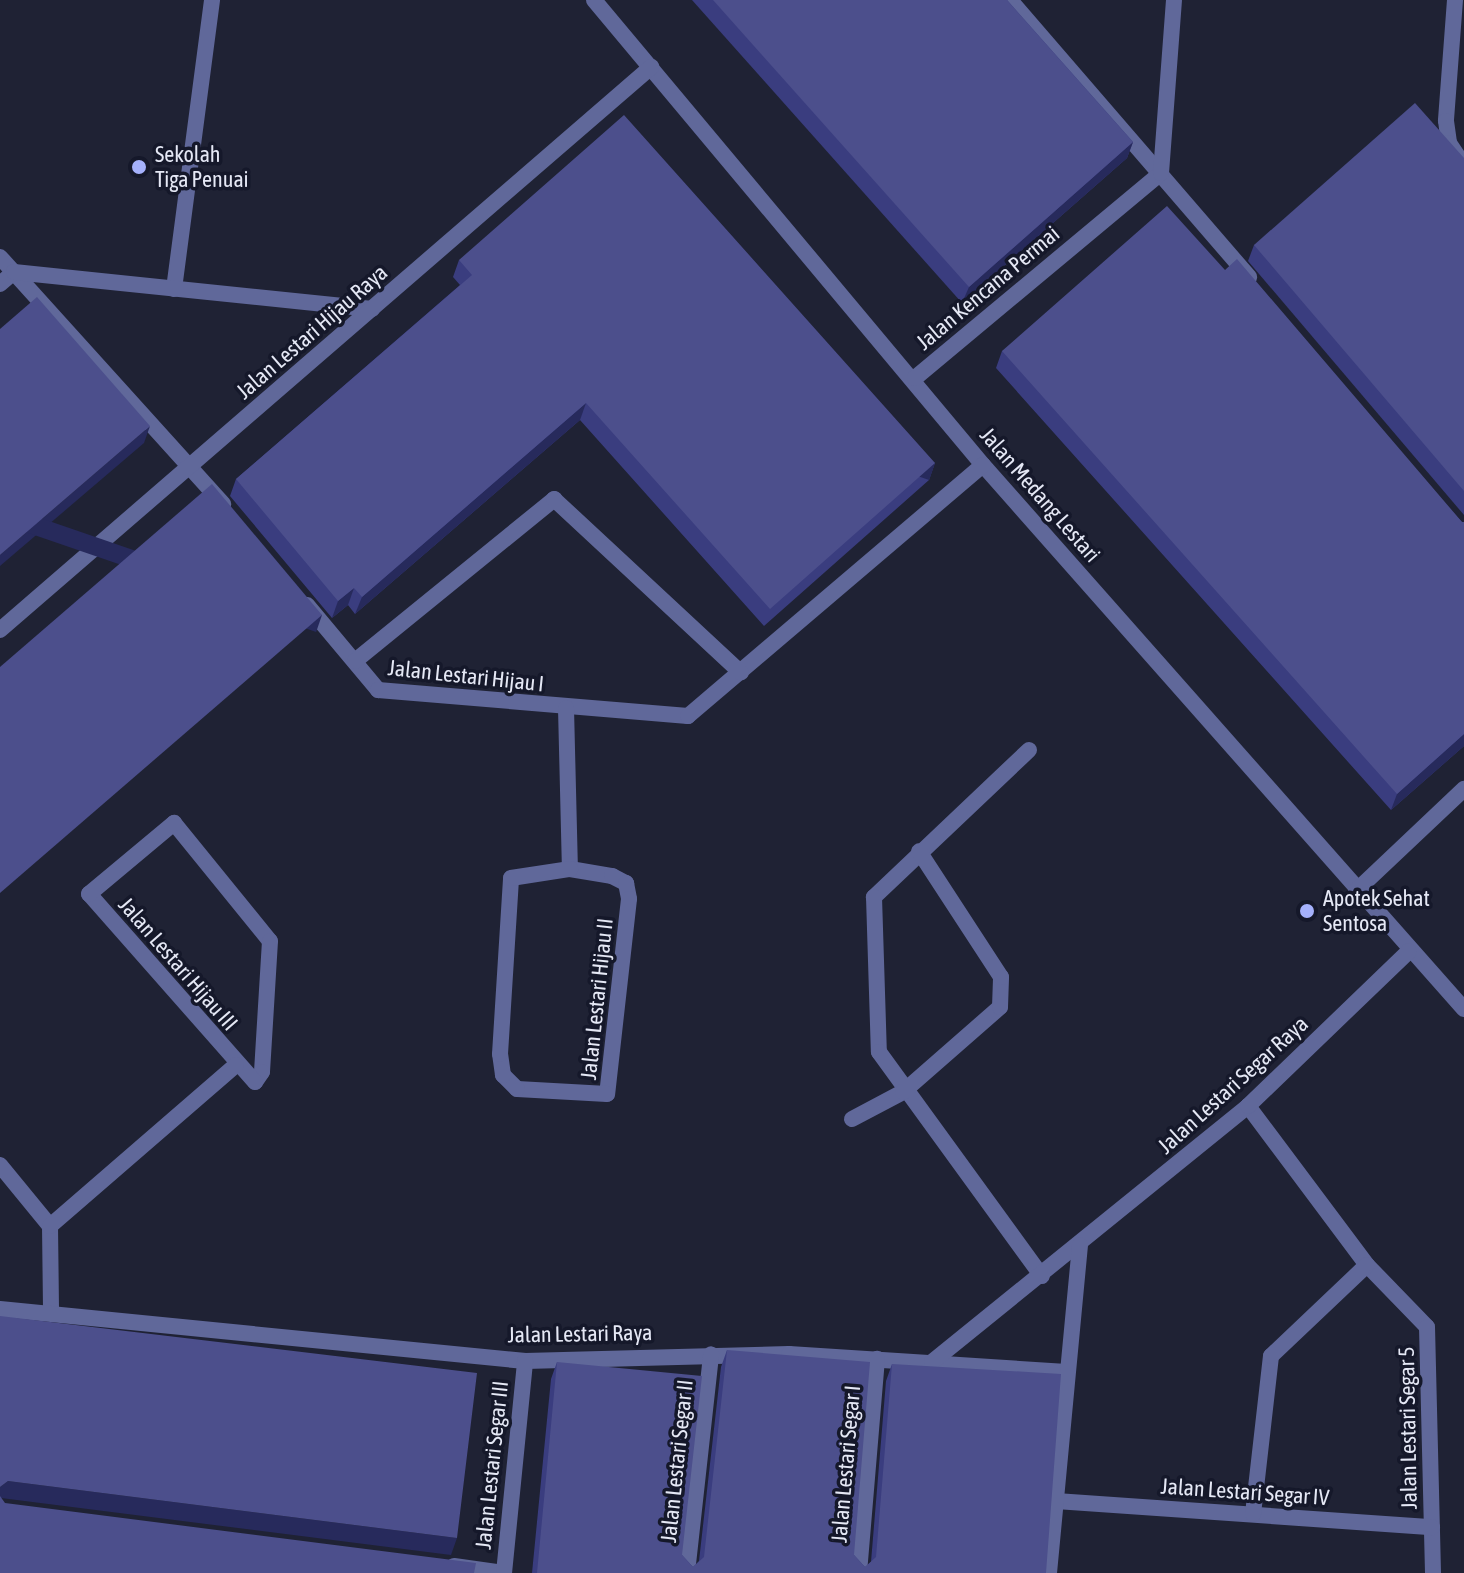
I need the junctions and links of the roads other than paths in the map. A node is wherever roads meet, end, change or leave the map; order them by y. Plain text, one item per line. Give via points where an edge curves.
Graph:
1 (212, 0) edge
2 (594, 0) edge
3 (1010, 0) edge
4 (1174, 0) edge
5 (1455, 0) edge
6 (1457, 65) edge
7 (651, 67) junction
8 (1464, 165) edge
9 (1161, 173) junction
10 (0, 257) edge
11 (14, 272) junction
12 (0, 284) edge
13 (174, 289) junction
14 (1262, 293) edge
15 (372, 309) junction
16 (915, 378) junction
17 (983, 465) junction
18 (191, 466) junction
19 (237, 521) edge
20 (296, 591) edge
21 (0, 630) edge
22 (355, 661) junction
23 (741, 673) junction
24 (566, 708) junction
25 (1029, 750) dead end
26 (1464, 789) edge
27 (919, 851) junction
28 (570, 869) junction
29 (1356, 891) junction
30 (1409, 951) junction
31 (1464, 1009) edge
32 (236, 1065) junction
33 (903, 1092) junction
34 (1248, 1106) junction
35 (852, 1119) dead end
36 (0, 1165) edge
37 (50, 1226) junction
38 (1080, 1245) junction
39 (1367, 1265) junction
40 (1042, 1276) junction
41 (51, 1308) junction
42 (0, 1309) edge
43 (711, 1354) junction
44 (877, 1359) junction
45 (525, 1361) junction
46 (932, 1362) junction
47 (1066, 1372) junction
48 (1056, 1501) junction
49 (1253, 1514) junction
50 (1432, 1527) junction
51 (441, 1565) edge
52 (504, 1573) edge
53 (687, 1573) edge
54 (859, 1573) edge
55 (1049, 1573) edge
56 (1433, 1573) edge

1 - 13 street
2 - 7 street, Jalan Medang Lestari
3 - 9 street
4 - 9 street
5 - 6 street
6 - 8 street via 1449,143
7 - 15 street, Jalan Lestari Hijau Raya
7 - 16 street, Jalan Medang Lestari
9 - 14 street
9 - 16 street, Jalan Kencana Permai
10 - 11 street
11 - 12 street
11 - 13 street
11 - 18 street
13 - 15 street
15 - 18 street, Jalan Lestari Hijau Raya
16 - 17 street, Jalan Medang Lestari
17 - 23 street, Jalan Lestari Hijau I
17 - 29 street, Jalan Medang Lestari
18 - 19 street
18 - 21 street, Jalan Lestari Hijau Raya
20 - 22 street, Jalan Lestari Hijau I
22 - 23 street via 554,499
22 - 24 street, Jalan Lestari Hijau I via 378,690
23 - 24 street, Jalan Lestari Hijau I via 688,716
24 - 28 street
25 - 27 street
26 - 29 street
27 - 33 street via 874,897 879,1052
27 - 33 street via 1003,992 1000,1007
28 - 28 street, Jalan Lestari Hijau II via 511,878 503,1075 517,1089 607,1094 629,899 626,883
29 - 30 street, Jalan Medang Lestari
30 - 31 street, Jalan Medang Lestari
30 - 34 street, Jalan Lestari Segar Raya
32 - 32 street, Jalan Lestari Hijau III via 255,1082 262,1072 270,941 170,823 89,894
32 - 37 street, Jalan Lestari Hijau III
33 - 35 street
33 - 40 street
34 - 38 street, Jalan Lestari Segar Raya
34 - 39 street, Jalan Lestari Segar 5
36 - 37 street
37 - 41 street
38 - 40 street, Jalan Lestari Segar Raya
38 - 47 street
39 - 49 street via 1284,1336 1271,1356
39 - 50 street, Jalan Lestari Segar 5 via 1427,1327
40 - 46 street, Jalan Lestari Segar Raya
41 - 42 street, Jalan Lestari Raya
41 - 45 street, Jalan Lestari Raya
43 - 44 street, Jalan Lestari Raya
43 - 45 street, Jalan Lestari Raya
43 - 53 street, Jalan Lestari Segar II
44 - 46 street, Jalan Lestari Raya
44 - 54 street, Jalan Lestari Segar I
45 - 52 street, Jalan Lestari Segar III
46 - 47 street, Jalan Lestari Raya
47 - 48 street
48 - 49 street, Jalan Lestari Segar IV
48 - 55 street
49 - 50 street, Jalan Lestari Segar IV
50 - 56 street, Jalan Lestari Segar 5
51 - 52 street

